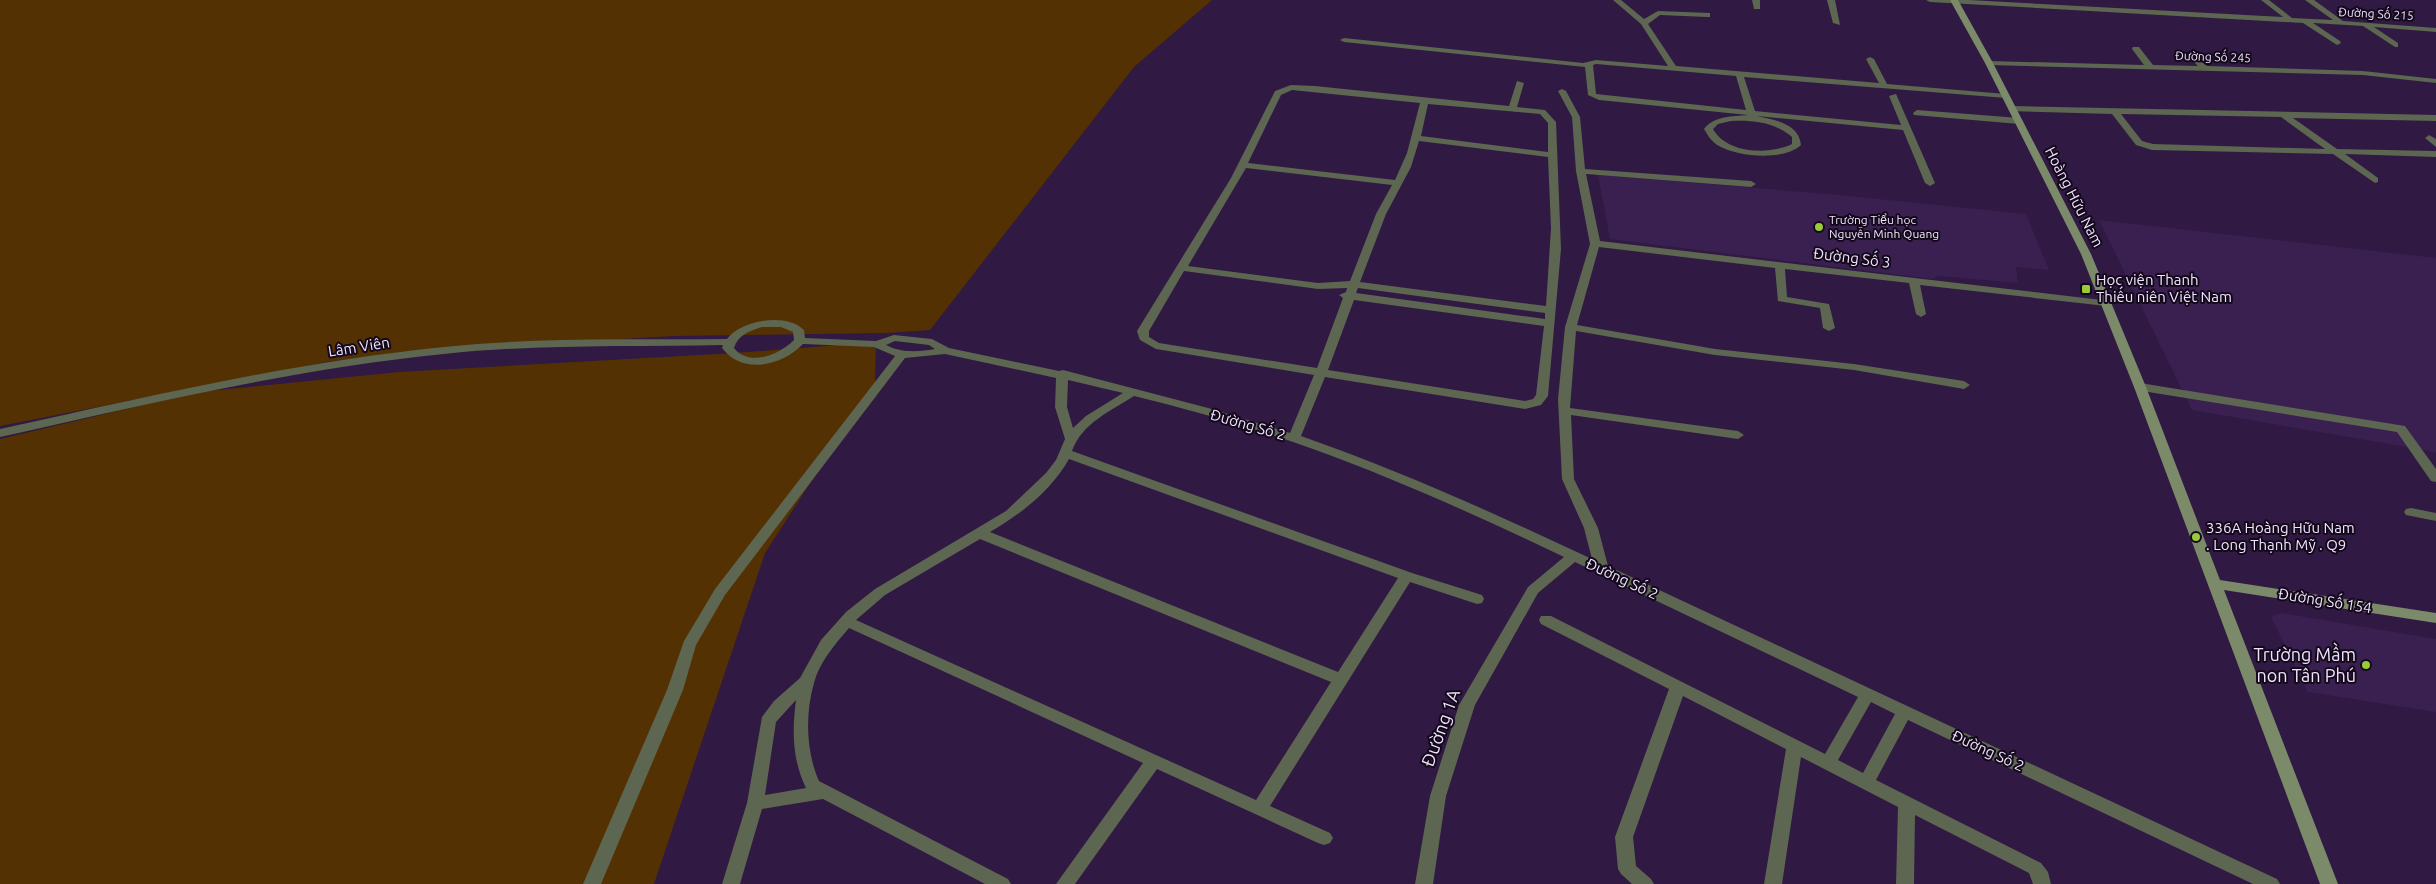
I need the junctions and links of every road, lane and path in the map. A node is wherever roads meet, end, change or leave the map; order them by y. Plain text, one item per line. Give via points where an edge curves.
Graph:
1 (1617, 0) edge
2 (1831, 0) edge
3 (1930, 0) edge
4 (2265, 0) edge
5 (2309, 0) edge
6 (1954, 1) edge
7 (1707, 15) dead end
8 (2292, 21) junction
9 (2306, 22) junction
10 (1644, 23) junction
11 (1837, 23) dead end
12 (2342, 23) junction
13 (2365, 24) junction
14 (2436, 30) edge
15 (1344, 40) dead end
16 (2337, 44) dead end
17 (2395, 45) dead end
18 (2136, 49) dead end
19 (2191, 54) dead end
20 (1870, 60) dead end
21 (1989, 63) junction
22 (1589, 64) junction
23 (2150, 67) junction
24 (1674, 68) junction
25 (2204, 68) junction
26 (1740, 74) junction
27 (2436, 81) edge
28 (1520, 83) dead end
29 (1884, 86) junction
30 (1562, 92) dead end
31 (1893, 96) dead end
32 (2006, 96) junction
33 (1425, 101) junction
34 (2012, 108) junction
35 (1512, 109) junction
36 (2114, 110) junction
37 (1917, 113) dead end
38 (2282, 114) junction
39 (1752, 115) junction
40 (2436, 118) edge
41 (2019, 121) junction
42 (1905, 128) junction
43 (1415, 138) junction
44 (2335, 151) junction
45 (1552, 155) junction
46 (2435, 155) edge
47 (1243, 164) junction
48 (1581, 171) junction
49 (2375, 180) dead end
50 (1397, 183) junction
51 (1930, 183) dead end
52 (1751, 184) dead end
53 (1595, 244) junction
54 (1780, 265) junction
55 (1182, 268) junction
56 (1914, 280) junction
57 (1355, 284) junction
58 (1318, 286) junction
59 (1350, 297) junction
60 (2106, 303) junction
61 (1550, 310) junction
62 (1921, 314) dead end
63 (1548, 323) junction
64 (1570, 327) junction
65 (1829, 328) dead end
66 (800, 341) junction
67 (729, 342) junction
68 (877, 344) junction
69 (945, 351) junction
70 (903, 354) junction
71 (1320, 371) junction
72 (1063, 374) junction
73 (1964, 385) dead end
74 (2140, 387) junction
75 (1133, 392) junction
76 (1565, 412) junction
77 (0, 433) edge
78 (1738, 435) dead end
79 (1294, 438) junction
80 (1071, 439) junction
81 (1065, 454) junction
82 (2436, 478) edge
83 (2411, 512) dead end
84 (2436, 517) edge
85 (979, 533) junction
86 (1573, 557) junction
87 (1602, 570) junction
88 (1407, 576) junction
89 (2215, 584) junction
90 (1477, 599) dead end
91 (2436, 618) edge
92 (1546, 620) dead end
93 (846, 621) junction
94 (1341, 680) junction
95 (806, 682) junction
96 (1678, 687) junction
97 (1868, 695) junction
98 (1904, 712) junction
99 (1795, 745) junction
100 (1154, 761) junction
101 (1828, 762) junction
102 (1867, 782) junction
103 (823, 792) junction
104 (1907, 802) junction
105 (755, 803) junction
106 (1259, 809) junction
107 (1324, 838) dead end
108 (592, 884) edge
109 (731, 884) edge
110 (1002, 884) edge
111 (1065, 884) edge
112 (1424, 884) edge
113 (1645, 884) edge
114 (1773, 884) edge
115 (1905, 884) edge
116 (2042, 884) edge
117 (2270, 884) edge
118 (2329, 884) edge

1 - 10 street
2 - 11 street
3 - 6 street, Đường Số 215
4 - 8 street
5 - 12 street
6 - 8 street, Đường Số 215
6 - 21 main road, Hoàng Hữu Nam
7 - 10 street via 1658,14
8 - 9 street, Đường Số 215
9 - 12 street, Đường Số 215
9 - 16 street
10 - 24 street
12 - 13 street, Đường Số 215
13 - 14 street, Đường Số 215
13 - 17 street
15 - 22 street
18 - 23 street
19 - 25 street
20 - 29 street
21 - 23 street, Đường Số 245
21 - 32 main road, Hoàng Hữu Nam
22 - 24 street
22 - 39 street via 1592,95 1596,97
23 - 25 street, Đường Số 245
24 - 26 street
25 - 27 street, Đường Số 245 via 2363,73
26 - 29 street
26 - 39 street
28 - 35 street
29 - 32 street
30 - 48 street via 1576,117
31 - 42 street
32 - 34 main road, Hoàng Hữu Nam
33 - 35 street
33 - 43 street
33 - 47 street via 1291,87 1278,93
34 - 36 street
34 - 41 main road, Hoàng Hữu Nam
35 - 45 street via 1542,112 1552,122
36 - 38 street
36 - 44 street via 2139,143 2152,147
37 - 41 street
38 - 40 street
38 - 44 street
39 - 39 street via 1714,122 1710,125 1709,134 1730,147 1752,152 1785,151 1797,145 1792,131
39 - 42 street
41 - 60 main road, Hoàng Hữu Nam via 2086,254
42 - 51 street
43 - 45 street
43 - 50 street
44 - 46 street
44 - 49 street
45 - 61 street via 1556,227
47 - 50 street
47 - 55 street
48 - 52 street
48 - 53 street
50 - 57 street
53 - 54 street, Đường Số 3
53 - 64 street
54 - 56 street, Đường Số 3
54 - 65 street via 1782,299 1825,306
55 - 58 street
55 - 71 street via 1143,331 1144,338 1156,346
56 - 60 street, Đường Số 3
56 - 62 street
57 - 58 street
57 - 59 street
57 - 61 street
58 - 59 street
59 - 63 street
59 - 71 street
60 - 74 main road, Hoàng Hữu Nam
61 - 63 street
63 - 71 street via 1542,396 1536,402 1524,405
64 - 73 street via 1716,352 1854,367
64 - 76 street
66 - 67 street via 798,330 773,323 751,326
66 - 67 street via 784,355 756,361 736,357 728,348
66 - 68 street
67 - 77 street, Lâm Viên via 494,348 388,357 152,398
68 - 69 street via 906,338 932,342
68 - 70 street via 886,351
69 - 70 street
69 - 72 street, Đường Số 2
70 - 108 street via 720,592 689,645 675,690
71 - 79 street
72 - 75 street, Đường Số 2
72 - 80 street via 1061,416
74 - 82 street via 2400,429
74 - 89 main road, Hoàng Hữu Nam
75 - 79 street, Đường Số 2
75 - 80 street via 1088,422
76 - 78 street
76 - 87 street via 1568,479 1591,528
79 - 86 street, Đường Số 2 via 1390,473
80 - 81 street
81 - 85 street via 1052,475 1030,499
81 - 88 street
83 - 84 street
85 - 93 street via 880,592
85 - 94 street
86 - 87 street, Đường Số 2
86 - 112 street, Đường 1A via 1533,590 1467,705 1438,796
87 - 97 street, Đường Số 2
88 - 90 street
88 - 94 street
89 - 91 main road, Đường Số 154
89 - 118 main road, Hoàng Hữu Nam
92 - 96 street
93 - 95 street via 826,644
93 - 100 street
94 - 106 street
95 - 103 street via 799,728 802,762 813,786
95 - 105 street via 780,705 768,721
96 - 99 street
96 - 113 street via 1624,837 1627,869
97 - 98 street, Đường Số 2
97 - 101 street
98 - 102 street
98 - 117 street, Đường Số 2
99 - 101 street
99 - 114 street
100 - 106 street
100 - 111 street
101 - 102 street
102 - 104 street
103 - 105 street
103 - 110 street
104 - 115 street
104 - 116 street via 2035,868
105 - 109 street
106 - 107 street

